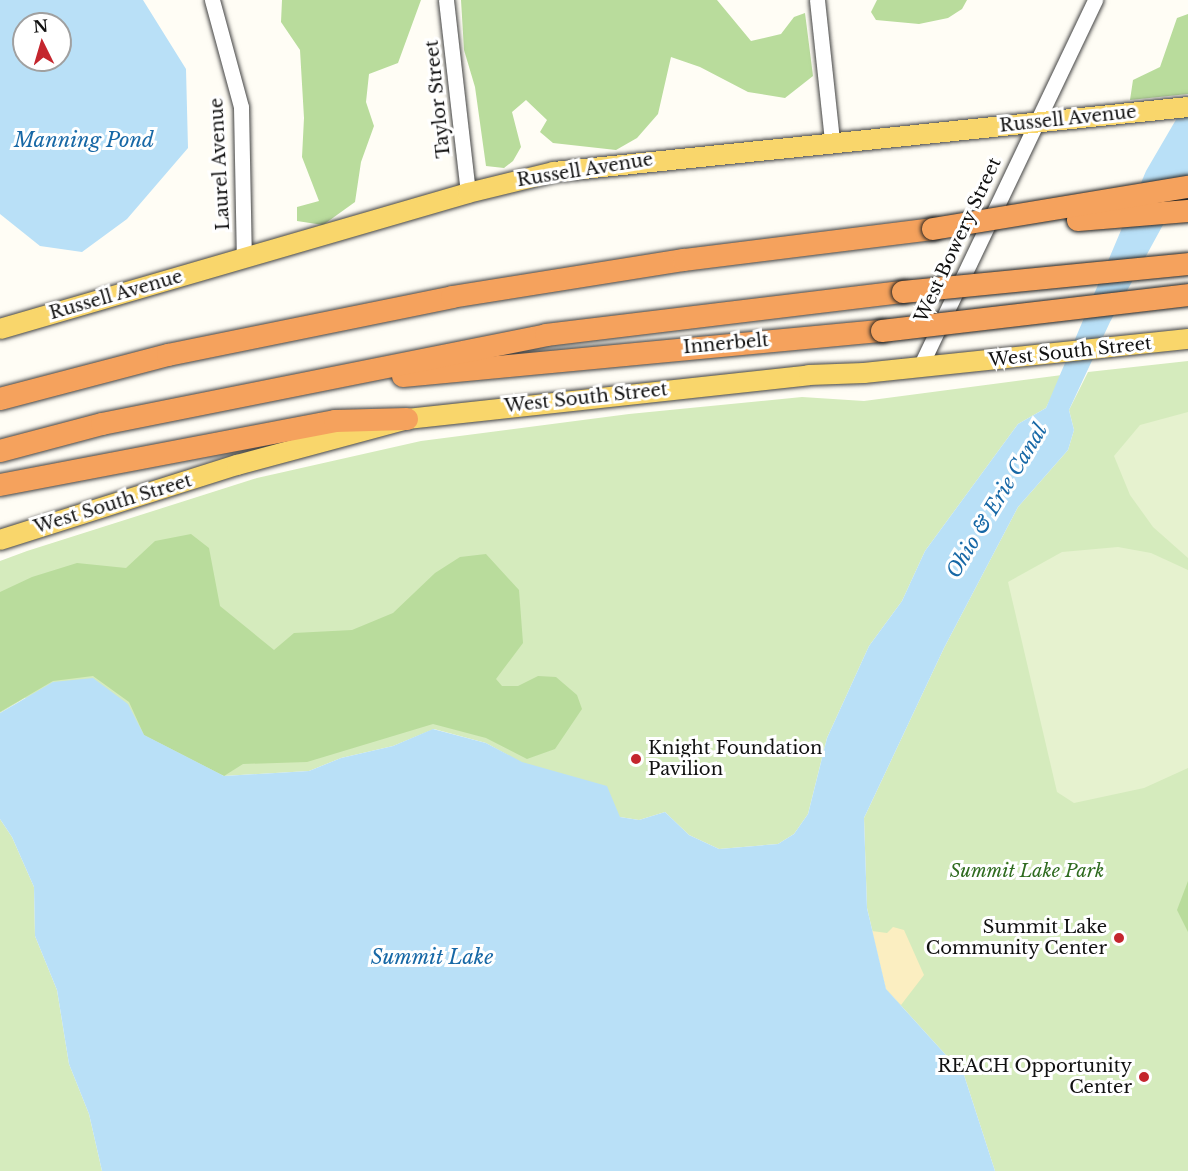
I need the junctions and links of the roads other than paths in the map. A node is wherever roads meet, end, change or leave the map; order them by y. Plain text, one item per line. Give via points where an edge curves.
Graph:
1 (212, 0) edge
2 (446, 0) edge
3 (817, 0) edge
4 (1095, 0) edge
5 (1188, 107) edge
6 (1034, 123) junction
7 (832, 141) junction
8 (1188, 187) edge
9 (468, 193) junction
10 (1188, 211) edge
11 (933, 229) junction
12 (244, 258) junction
13 (1188, 264) edge
14 (1188, 295) edge
15 (0, 329) edge
16 (1188, 339) edge
17 (920, 367) junction
18 (264, 390) junction
19 (0, 399) edge
20 (407, 419) junction
21 (0, 451) edge
22 (0, 485) edge
23 (0, 540) edge

1 - 12 street, Laurel Avenue via 241,107
2 - 9 street, Taylor Street
3 - 7 street
4 - 6 street, West Bowery Street
5 - 6 main road, Russell Avenue
6 - 7 main road, Russell Avenue
6 - 17 street, West Bowery Street
7 - 9 main road, Russell Avenue via 609,164 522,178
8 - 11 highway, bridge
9 - 12 main road, Russell Avenue
10 - 11 highway, bridge
11 - 19 highway via 684,260 452,297 168,355
12 - 15 main road, Russell Avenue
13 - 18 highway, bridge via 597,327
14 - 18 highway, Innerbelt, bridge via 882,331
16 - 17 main road, West South Street
17 - 20 main road, West South Street via 809,375
18 - 21 highway via 102,424
20 - 22 highway via 324,423
20 - 23 main road, West South Street via 259,459

